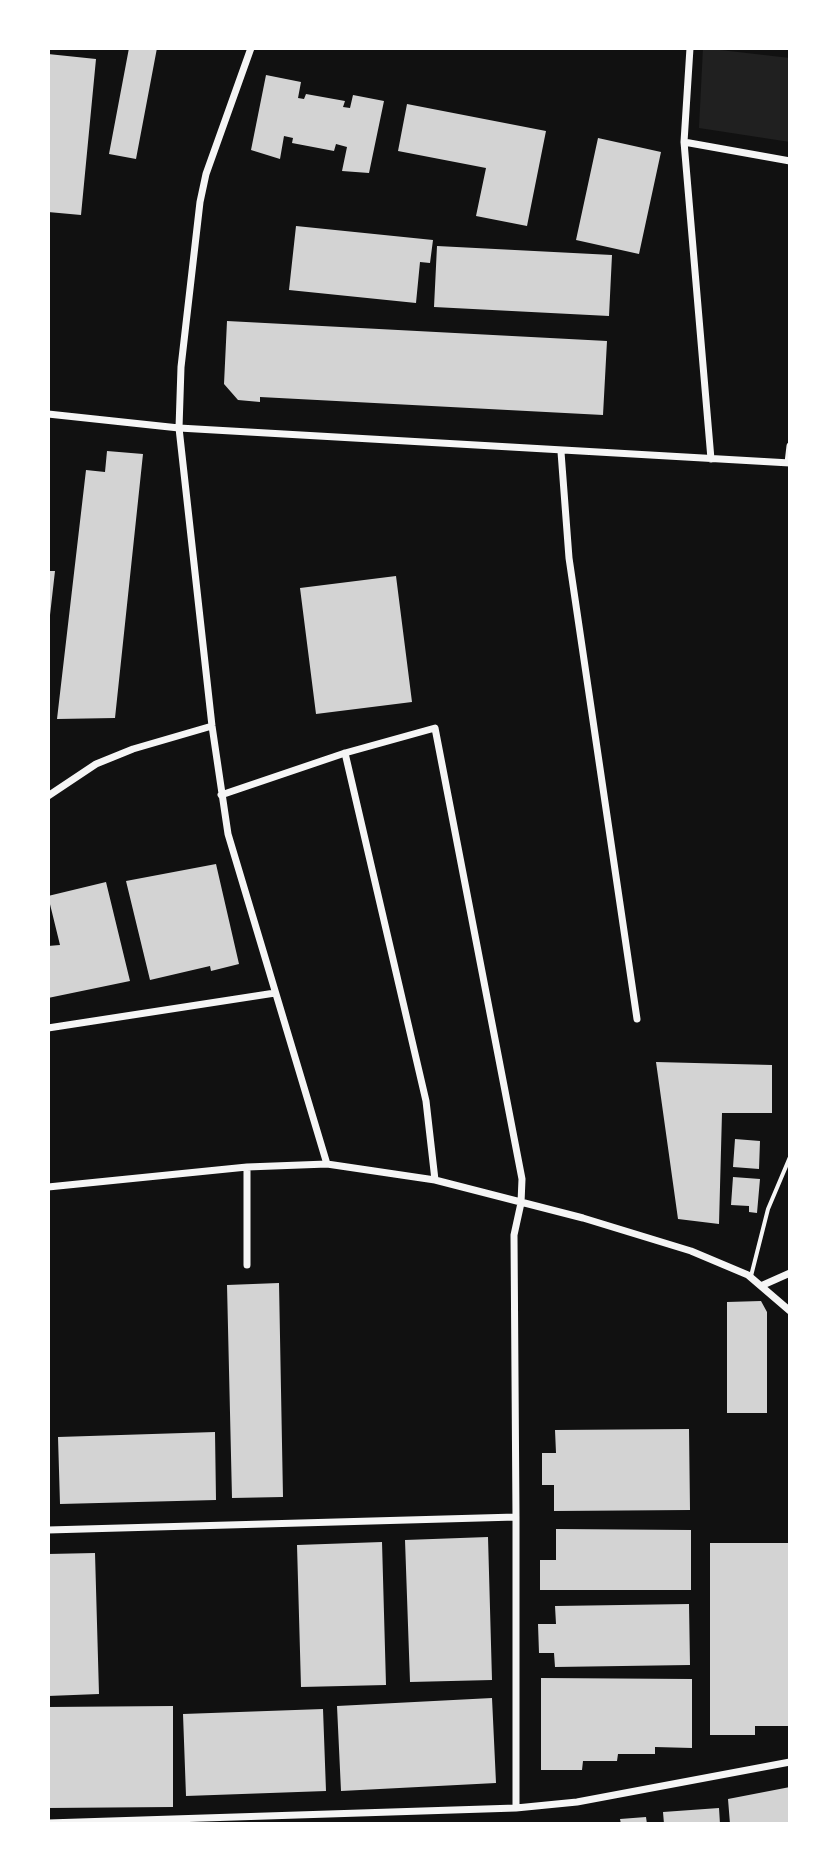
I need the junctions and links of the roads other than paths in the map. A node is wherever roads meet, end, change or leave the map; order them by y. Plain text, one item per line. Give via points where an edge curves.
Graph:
1 (251, 48) edge
2 (690, 48) edge
3 (684, 142) junction
4 (790, 161) edge
5 (48, 414) edge
6 (179, 428) junction
7 (790, 446) edge
8 (561, 452) junction
9 (711, 459) junction
10 (789, 463) edge
11 (212, 726) junction
12 (345, 753) junction
13 (221, 795) junction
14 (48, 796) edge
15 (275, 993) junction
16 (637, 1019) dead end
17 (48, 1028) edge
18 (790, 1157) edge
19 (327, 1164) junction
20 (247, 1167) junction
21 (435, 1180) junction
22 (48, 1187) edge
23 (521, 1203) junction
24 (247, 1265) dead end
25 (790, 1273) edge
26 (751, 1276) junction
27 (763, 1285) junction
28 (790, 1311) edge
29 (516, 1517) junction
30 (48, 1530) edge
31 (790, 1762) edge
32 (516, 1808) junction
33 (48, 1823) edge

1 - 6 street via 200,202
2 - 3 street
3 - 4 street
3 - 9 street
5 - 6 street
6 - 8 street
6 - 11 street
7 - 10 street
8 - 9 street
8 - 16 street via 569,558
9 - 10 street
11 - 13 street
11 - 14 street via 96,764
12 - 13 street
12 - 21 street via 426,1101
12 - 23 street via 435,728 519,1151
13 - 15 street
15 - 17 street
15 - 19 street
18 - 26 lane via 768,1209
19 - 20 street
19 - 21 street
20 - 22 street
20 - 24 street
21 - 23 street
23 - 26 street via 691,1251
23 - 29 street via 514,1235
25 - 27 street
26 - 27 street
27 - 28 street
29 - 30 street
29 - 32 street
31 - 32 street via 577,1802
32 - 33 street

